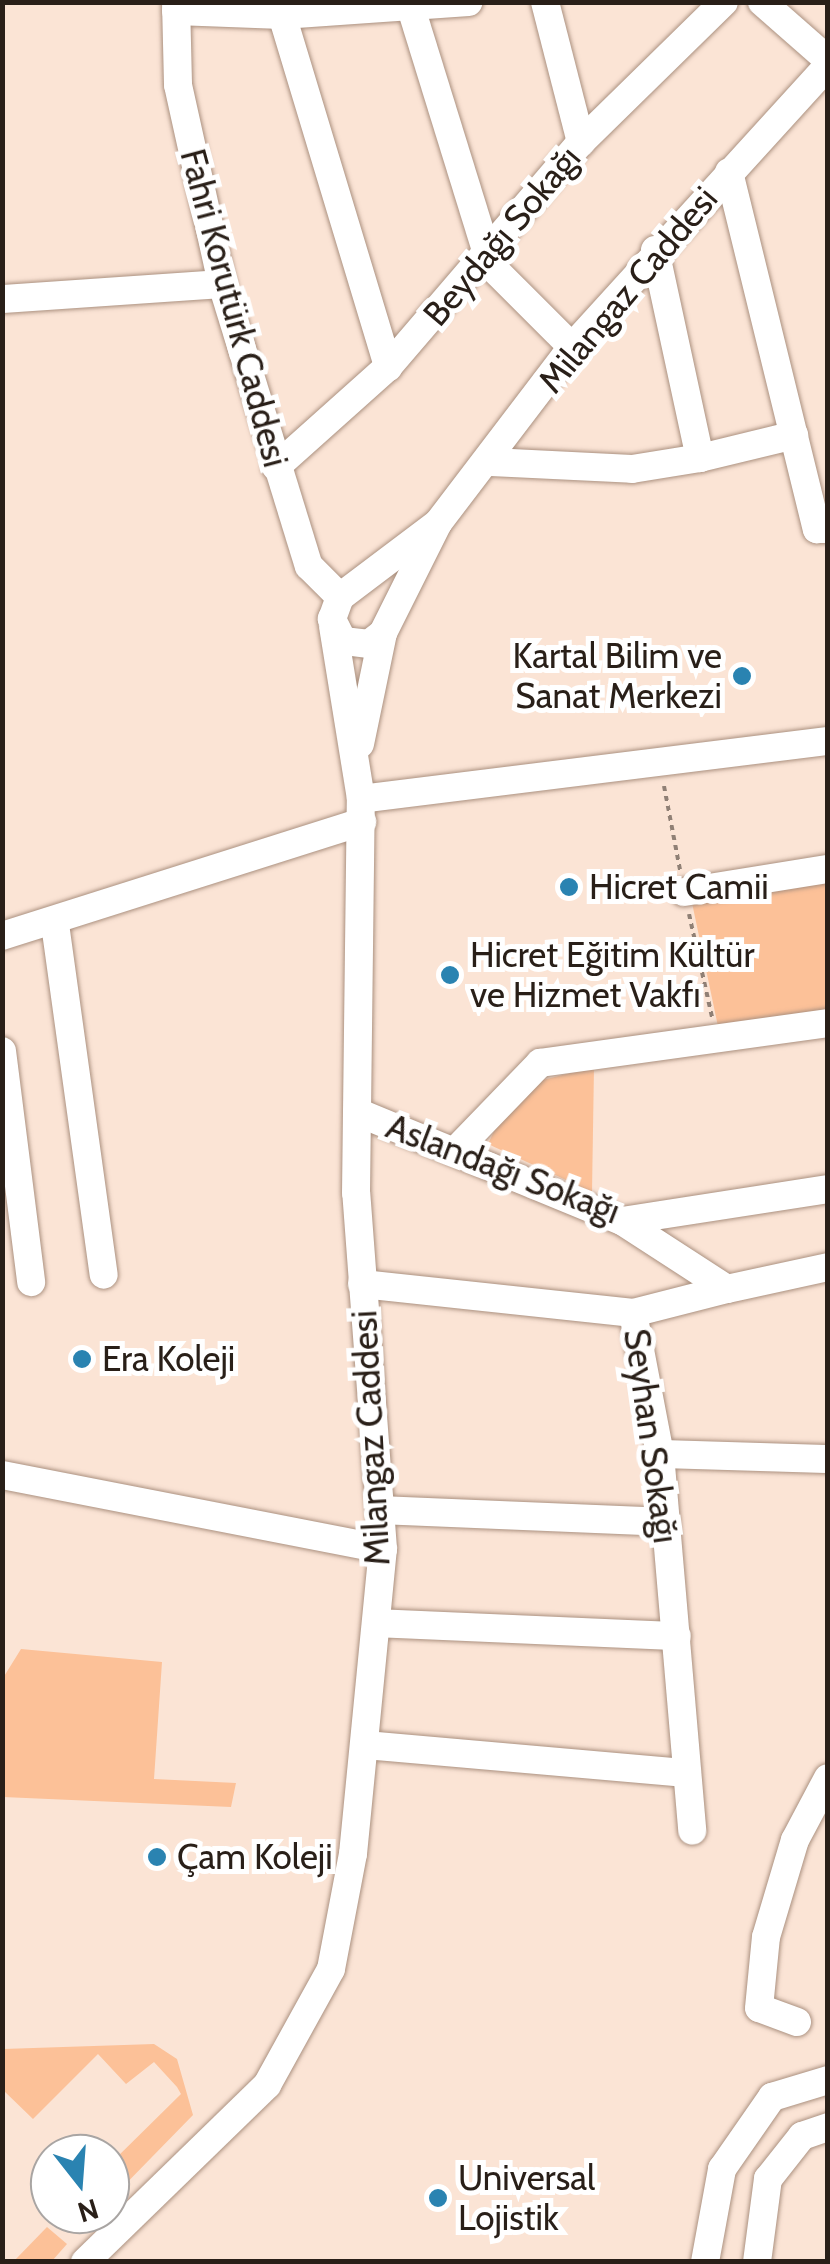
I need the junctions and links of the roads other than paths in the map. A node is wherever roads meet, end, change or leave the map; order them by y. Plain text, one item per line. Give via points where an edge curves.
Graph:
1 (469, 2) edge
2 (544, 2) edge
3 (724, 2) edge
4 (762, 2) edge
5 (176, 7) edge
6 (411, 8) junction
7 (282, 16) junction
8 (826, 74) edge
9 (581, 142) junction
10 (729, 172) junction
11 (656, 250) junction
12 (488, 258) junction
13 (222, 284) junction
14 (2, 299) edge
15 (572, 347) junction
16 (388, 368) junction
17 (794, 434) junction
18 (700, 458) junction
19 (491, 462) junction
20 (276, 467) junction
21 (438, 523) junction
22 (822, 529) edge
23 (344, 595) junction
24 (333, 626) junction
25 (386, 627) junction
26 (828, 741) edge
27 (357, 761) junction
28 (362, 811) junction
29 (828, 869) edge
30 (684, 892) dead end
31 (56, 924) junction
32 (2, 936) edge
33 (828, 1023) edge
34 (2, 1051) edge
35 (357, 1112) junction
36 (457, 1149) junction
37 (828, 1189) edge
38 (622, 1221) junction
39 (828, 1267) edge
40 (104, 1276) dead end
41 (30, 1282) dead end
42 (362, 1284) junction
43 (727, 1289) junction
44 (633, 1312) junction
45 (660, 1454) junction
46 (828, 1459) edge
47 (2, 1475) edge
48 (381, 1510) junction
49 (666, 1522) junction
50 (383, 1549) junction
51 (377, 1623) junction
52 (677, 1636) junction
53 (365, 1745) junction
54 (687, 1773) junction
55 (828, 1778) edge
56 (692, 1831) dead end
57 (796, 2022) dead end
58 (828, 2080) edge
59 (828, 2127) edge
60 (131, 2220) junction
61 (86, 2262) edge
62 (108, 2262) edge
63 (705, 2262) edge
64 (757, 2262) edge

1 - 6 street
2 - 9 street
3 - 9 street, Beydağı Sokağı
4 - 8 street
5 - 7 street
5 - 13 street, Fahri Korutürk Caddesi via 178,85
6 - 7 street
6 - 12 street
7 - 16 street
8 - 10 street, Milangaz Caddesi
9 - 12 street, Beydağı Sokağı
10 - 11 street, Milangaz Caddesi
10 - 17 street
11 - 15 street, Milangaz Caddesi
11 - 18 street
12 - 15 street
12 - 16 street, Beydağı Sokağı
13 - 14 street
13 - 20 street, Fahri Korutürk Caddesi
15 - 19 street, Milangaz Caddesi
16 - 20 street, Beydağı Sokağı
17 - 18 street
17 - 22 street
18 - 19 street via 632,469
19 - 21 street, Milangaz Caddesi
20 - 23 street, Fahri Korutürk Caddesi via 309,566
21 - 23 street, Milangaz Caddesi
21 - 25 street, Milangaz Caddesi
23 - 24 street, Milangaz Caddesi
23 - 25 street via 374,594
24 - 25 street via 360,646
24 - 27 street, Milangaz Caddesi
25 - 27 street, Milangaz Caddesi
26 - 28 street
27 - 28 street, Milangaz Caddesi
28 - 31 street
28 - 35 street, Milangaz Caddesi
29 - 30 street
31 - 32 street
31 - 40 street
33 - 36 street via 540,1063
34 - 41 street
35 - 36 street, Aslandağı Sokağı
35 - 42 street, Milangaz Caddesi
36 - 38 street, Aslandağı Sokağı
37 - 38 street, Aslandağı Sokağı
38 - 43 street
39 - 43 street
42 - 44 street, Seyhan Sokağı
42 - 48 street, Milangaz Caddesi
43 - 44 street
44 - 45 street, Seyhan Sokağı
45 - 46 street
45 - 49 street, Seyhan Sokağı
47 - 50 street
48 - 49 street
48 - 50 street, Milangaz Caddesi
49 - 52 street, Seyhan Sokağı
50 - 51 street, Milangaz Caddesi
51 - 52 street
51 - 53 street, Milangaz Caddesi
52 - 54 street, Seyhan Sokağı
53 - 54 street
53 - 60 street, Milangaz Caddesi via 331,1969 267,2086
54 - 56 street, Seyhan Sokağı
55 - 57 street via 795,1840 766,1937 759,2008
58 - 63 street via 772,2098 722,2169
59 - 64 street via 802,2136 768,2179
60 - 61 street, Milangaz Caddesi
60 - 62 street, Milangaz Caddesi

